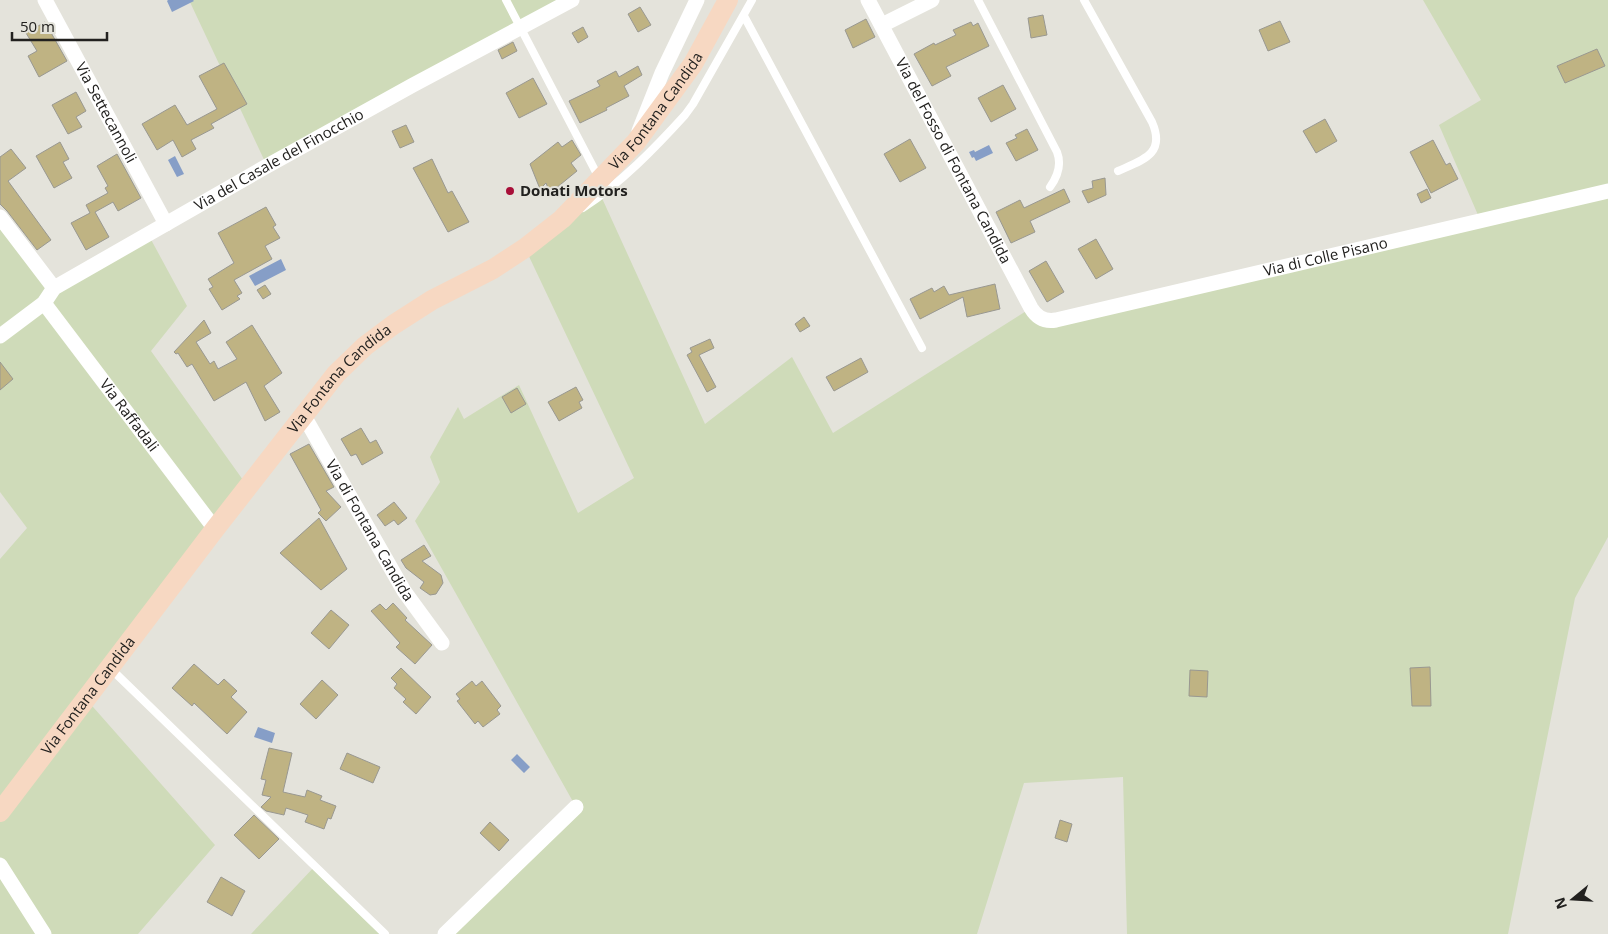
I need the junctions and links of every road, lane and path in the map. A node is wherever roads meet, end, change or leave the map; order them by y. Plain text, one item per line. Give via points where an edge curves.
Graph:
1 (45, 0) edge
2 (506, 0) edge
3 (572, 0) edge
4 (697, 0) edge
5 (728, 0) edge
6 (752, 0) edge
7 (868, 0) edge
8 (932, 0) edge
9 (978, 0) edge
10 (1084, 0) edge
11 (744, 16) junction
12 (882, 26) junction
13 (521, 27) junction
14 (636, 142) junction
15 (1118, 170) dead end
16 (600, 180) junction
17 (1050, 187) dead end
18 (1608, 191) edge
19 (0, 217) edge
20 (562, 219) junction
21 (166, 224) junction
22 (54, 288) junction
23 (44, 304) junction
24 (1042, 320) joint
25 (0, 336) edge
26 (922, 348) dead end
27 (304, 416) junction
28 (215, 529) junction
29 (442, 644) dead end
30 (110, 668) junction
31 (576, 807) dead end
32 (0, 812) edge
33 (0, 865) edge
34 (44, 934) edge
35 (386, 934) edge
36 (445, 934) edge

1 - 21 street, Via Settecannoli
2 - 13 lane
3 - 13 street, Via del Casale del Finocchio
4 - 14 street via 655,88
5 - 14 main road, Via Fontana Candida via 684,77
6 - 11 lane
7 - 12 street, Via del Fosso di Fontana Candida
8 - 12 street
9 - 17 lane via 1057,152 1059,168
10 - 15 lane via 1156,133 1157,146 1152,153
11 - 20 lane via 682,118 616,184
11 - 26 lane
12 - 24 street, Via del Fosso di Fontana Candida via 1031,308
13 - 16 lane
13 - 21 street, Via del Casale del Finocchio
14 - 16 main road, Via Fontana Candida
16 - 20 main road, Via Fontana Candida
18 - 24 street, Via di Colle Pisano via 1056,320
19 - 22 street
20 - 27 main road, Via Fontana Candida via 486,274 432,300 384,331 343,367
21 - 22 street, Via del Casale del Finocchio
22 - 23 street, Via del Casale del Finocchio
23 - 25 street, Via del Casale del Finocchio
23 - 28 street, Via Raffadali
27 - 28 main road, Via Fontana Candida
27 - 29 street, Via di Fontana Candida via 399,583
28 - 30 main road, Via Fontana Candida
30 - 32 main road, Via Fontana Candida
30 - 35 lane
31 - 36 street
33 - 34 street

